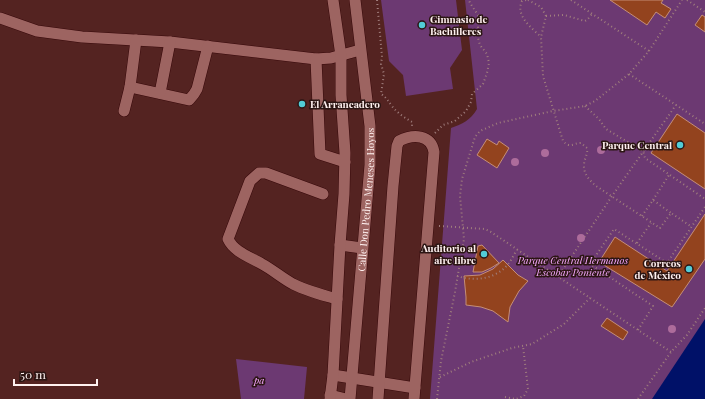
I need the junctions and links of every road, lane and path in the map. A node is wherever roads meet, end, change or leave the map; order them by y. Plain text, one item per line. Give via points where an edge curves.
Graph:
1 (333, 0) edge
2 (355, 0) edge
3 (377, 0) edge
4 (469, 0) edge
5 (527, 0) edge
6 (571, 0) edge
7 (682, 0) edge
8 (687, 0) edge
9 (705, 12) edge
10 (592, 14) junction
11 (546, 16) junction
12 (0, 18) edge
13 (541, 37) junction
14 (136, 40) junction
15 (170, 42) junction
16 (208, 46) junction
17 (360, 50) junction
18 (649, 51) junction
19 (341, 56) junction
20 (316, 59) junction
21 (629, 74) junction
22 (130, 87) junction
23 (160, 93) junction
24 (676, 105) junction
25 (585, 106) junction
26 (124, 111) dead end
27 (553, 111) junction
28 (705, 124) edge
29 (411, 137) junction
30 (429, 140) junction
31 (643, 151) junction
32 (345, 162) junction
33 (669, 175) junction
34 (323, 194) dead end
35 (612, 196) junction
36 (705, 199) edge
37 (653, 200) junction
38 (705, 207) edge
39 (671, 213) junction
40 (642, 216) junction
41 (651, 223) junction
42 (428, 226) junction
43 (692, 227) junction
44 (462, 228) junction
45 (637, 243) junction
46 (340, 245) junction
47 (362, 248) junction
48 (517, 250) junction
49 (458, 276) junction
50 (558, 277) junction
51 (590, 298) junction
52 (337, 299) junction
53 (705, 308) edge
54 (638, 330) junction
55 (523, 346) junction
56 (671, 352) junction
57 (333, 375) junction
58 (351, 377) junction
59 (439, 377) junction
60 (378, 382) junction
61 (414, 393) edge
62 (330, 397) edge
63 (506, 397) dead end
64 (346, 399) edge
65 (350, 399) edge
66 (378, 399) edge
67 (437, 399) edge
68 (638, 399) edge

1 - 19 street
2 - 17 street, Calle Don Pedro Meneses Hoyos
3 - 29 path via 381,64 384,74 381,94 388,98 403,117 412,122
4 - 30 path via 478,15 478,38 487,54 487,73 483,84 472,94 466,111 455,121 443,125
5 - 11 path via 541,7
5 - 13 path via 522,1 520,13
6 - 10 path
7 - 18 path
8 - 9 path
10 - 11 path via 585,21 564,15
10 - 18 path
11 - 13 path
12 - 14 street via 38,31
13 - 27 path via 543,76
14 - 15 street
14 - 22 street
15 - 16 street
15 - 23 street
16 - 20 street
16 - 23 street via 197,89 192,98 186,100
17 - 19 street
17 - 47 street, Calle Don Pedro Meneses Hoyos via 370,126 370,165
18 - 21 path
19 - 20 street
19 - 32 street
20 - 32 street via 320,154
21 - 24 path
21 - 25 path
22 - 23 street
22 - 26 street
24 - 28 path
24 - 31 path
25 - 27 path
25 - 31 path via 606,129
27 - 35 path via 566,145 581,142 587,148 584,164 588,178
27 - 44 path via 498,123 480,131 475,137 462,179
29 - 30 street
29 - 60 street via 399,141 397,146
30 - 42 street via 434,152
31 - 33 path via 645,158
31 - 35 path
32 - 46 street
33 - 36 path
33 - 37 path
34 - 52 street via 266,173 259,173 250,181 228,239 236,250 292,283
35 - 40 path
35 - 50 path
37 - 39 path
37 - 40 path
38 - 43 path
39 - 41 path via 660,228
39 - 43 path
40 - 41 path
41 - 45 path
42 - 44 path
42 - 61 street
43 - 45 path via 667,263
44 - 48 path via 485,229
44 - 49 path via 464,239
45 - 54 path via 614,229 590,264 653,306
46 - 47 street
46 - 52 street
47 - 58 street, Calle Don Pedro Meneses Hoyos
48 - 49 path via 498,273 477,280 467,280
48 - 50 path
49 - 59 path
50 - 51 path
51 - 54 path
51 - 55 path via 564,324 532,344
52 - 57 street
53 - 56 path via 687,335
54 - 56 path
55 - 59 path via 472,362
55 - 63 path via 528,389 524,396 516,399
56 - 68 path
57 - 58 street
57 - 62 street
58 - 60 street
58 - 65 street, Calle Don Pedro Meneses Hoyos
59 - 67 path
60 - 61 street
60 - 66 street
62 - 64 street

